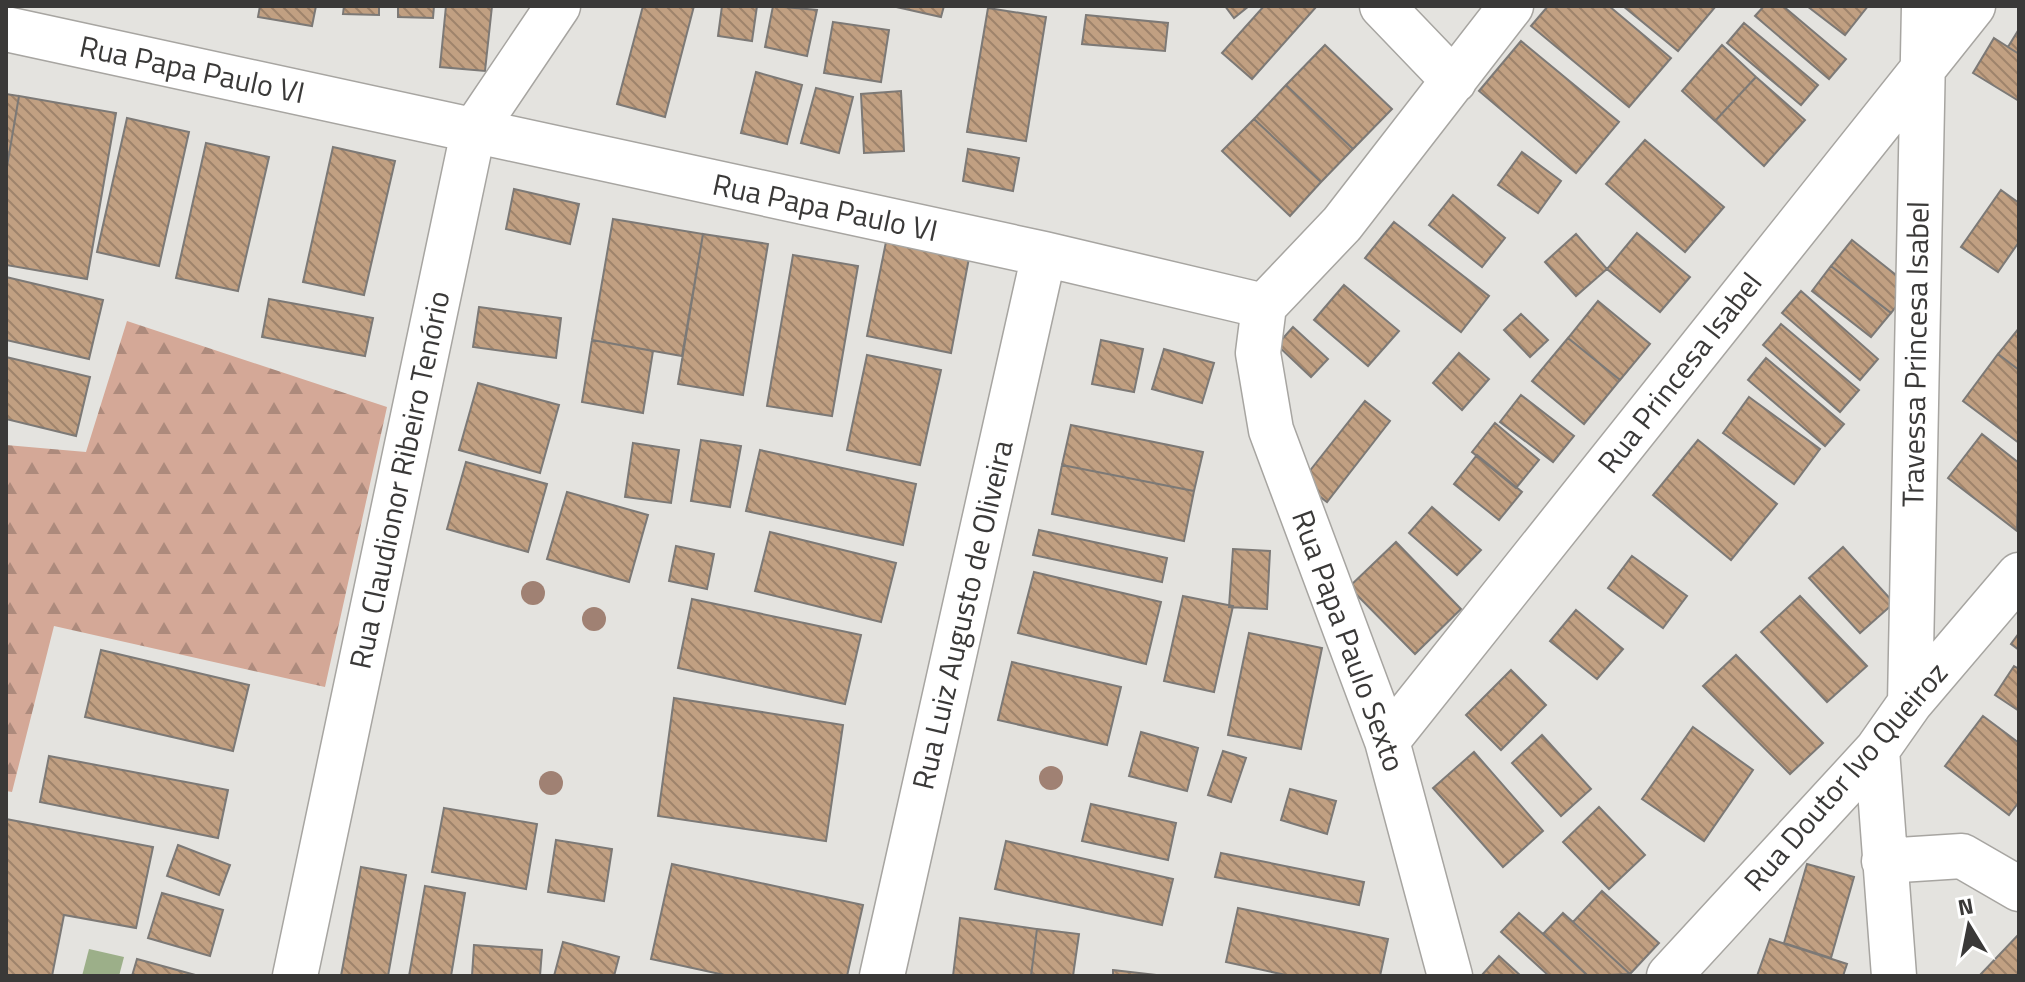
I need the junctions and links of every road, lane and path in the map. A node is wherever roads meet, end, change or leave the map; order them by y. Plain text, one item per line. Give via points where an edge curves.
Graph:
1 (558, 6) edge
2 (1382, 6) edge
3 (1511, 6) edge
4 (1924, 6) edge
5 (1973, 6) edge
6 (6, 29) edge
7 (1920, 71) junction
8 (1454, 81) junction
9 (473, 132) junction
10 (1044, 254) junction
11 (1264, 306) junction
12 (2019, 575) edge
13 (1910, 703) junction
14 (1387, 741) junction
15 (1877, 750) junction
16 (1884, 861) junction
17 (2019, 889) edge
18 (295, 976) edge
19 (882, 976) edge
20 (1450, 976) edge
21 (1669, 976) edge
22 (1894, 976) edge

1 - 9 street, Rua Claudionor Ribeiro Tenório
2 - 8 street
3 - 8 street
4 - 7 street, Travessa Princesa Isabel
5 - 7 street, Rua Princesa Isabel
6 - 9 street, Rua Papa Paulo VI
7 - 13 street, Travessa Princesa Isabel
7 - 14 street, Rua Princesa Isabel
8 - 11 street via 1342,224
9 - 10 street, Rua Papa Paulo VI
9 - 18 street, Rua Claudionor Ribeiro Tenório
10 - 11 street, Rua Papa Paulo VI
10 - 19 street, Rua Luiz Augusto de Oliveira
11 - 14 street, Rua Papa Paulo Sexto via 1258,353 1271,430
12 - 13 street, Rua Doutor Ivo Queiroz
13 - 15 street, Rua Doutor Ivo Queiroz
14 - 20 street, Rua Papa Paulo Sexto
15 - 16 street
15 - 21 street, Rua Doutor Ivo Queiroz
16 - 17 street via 1962,856
16 - 22 street

